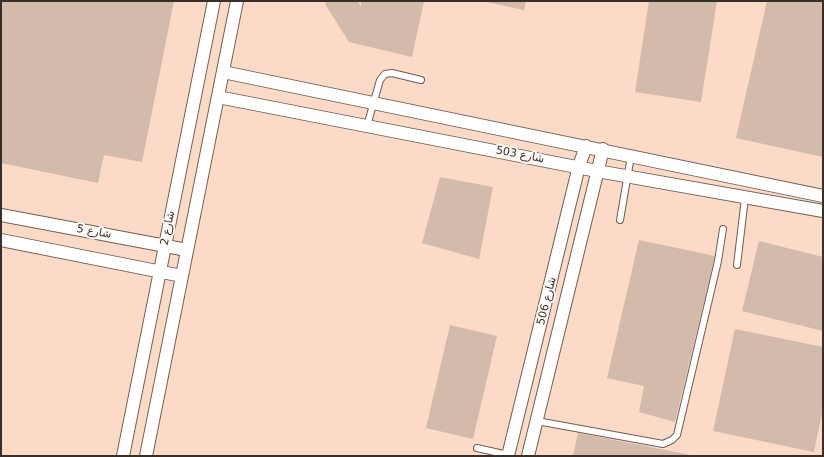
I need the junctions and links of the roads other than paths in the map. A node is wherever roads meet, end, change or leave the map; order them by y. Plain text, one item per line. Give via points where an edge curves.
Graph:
1 (214, 1) edge
2 (237, 1) edge
3 (223, 72) junction
4 (421, 80) dead end
5 (218, 97) junction
6 (373, 103) junction
7 (367, 126) junction
8 (586, 146) junction
9 (603, 149) junction
10 (631, 156) junction
11 (579, 166) junction
12 (597, 171) junction
13 (627, 176) junction
14 (745, 179) junction
15 (823, 196) edge
16 (745, 198) junction
17 (823, 211) edge
18 (1, 216) edge
19 (620, 220) dead end
20 (723, 229) dead end
21 (1, 240) edge
22 (165, 245) junction
23 (187, 250) junction
24 (737, 265) dead end
25 (160, 272) junction
26 (182, 276) junction
27 (547, 302) junction
28 (565, 306) junction
29 (536, 421) junction
30 (477, 448) dead end
31 (122, 456) edge
32 (146, 456) edge
33 (508, 456) edge
34 (528, 456) edge

1 - 22 street, شارع 2
2 - 3 street, شارع 2
3 - 5 street, شارع 2
3 - 6 street, شارع 503
4 - 6 lane via 392,73 385,74 380,80
5 - 7 street, شارع 503
5 - 23 street, شارع 2
6 - 7 lane
6 - 8 street, شارع 503
7 - 11 street, شارع 503
8 - 9 street, شارع 503
8 - 11 street, شارع 506
9 - 10 street, شارع 503
9 - 12 street, شارع 506
10 - 13 lane
10 - 14 street, شارع 503
11 - 12 street, شارع 503
11 - 27 street, شارع 506
12 - 13 street, شارع 503
12 - 28 street, شارع 506
13 - 16 street, شارع 503
13 - 19 lane
14 - 15 street, شارع 503
14 - 16 street
16 - 17 street, شارع 503
16 - 24 lane
18 - 22 street, شارع 5
20 - 29 lane via 718,261 677,435 663,444
21 - 25 street
22 - 23 street, شارع 5
22 - 25 street, شارع 2
23 - 26 street, شارع 2
25 - 26 street
25 - 31 street, شارع 2
26 - 32 street, شارع 2
27 - 28 street
27 - 33 street, شارع 506
28 - 29 street, شارع 506
29 - 34 street, شارع 506
30 - 33 lane

